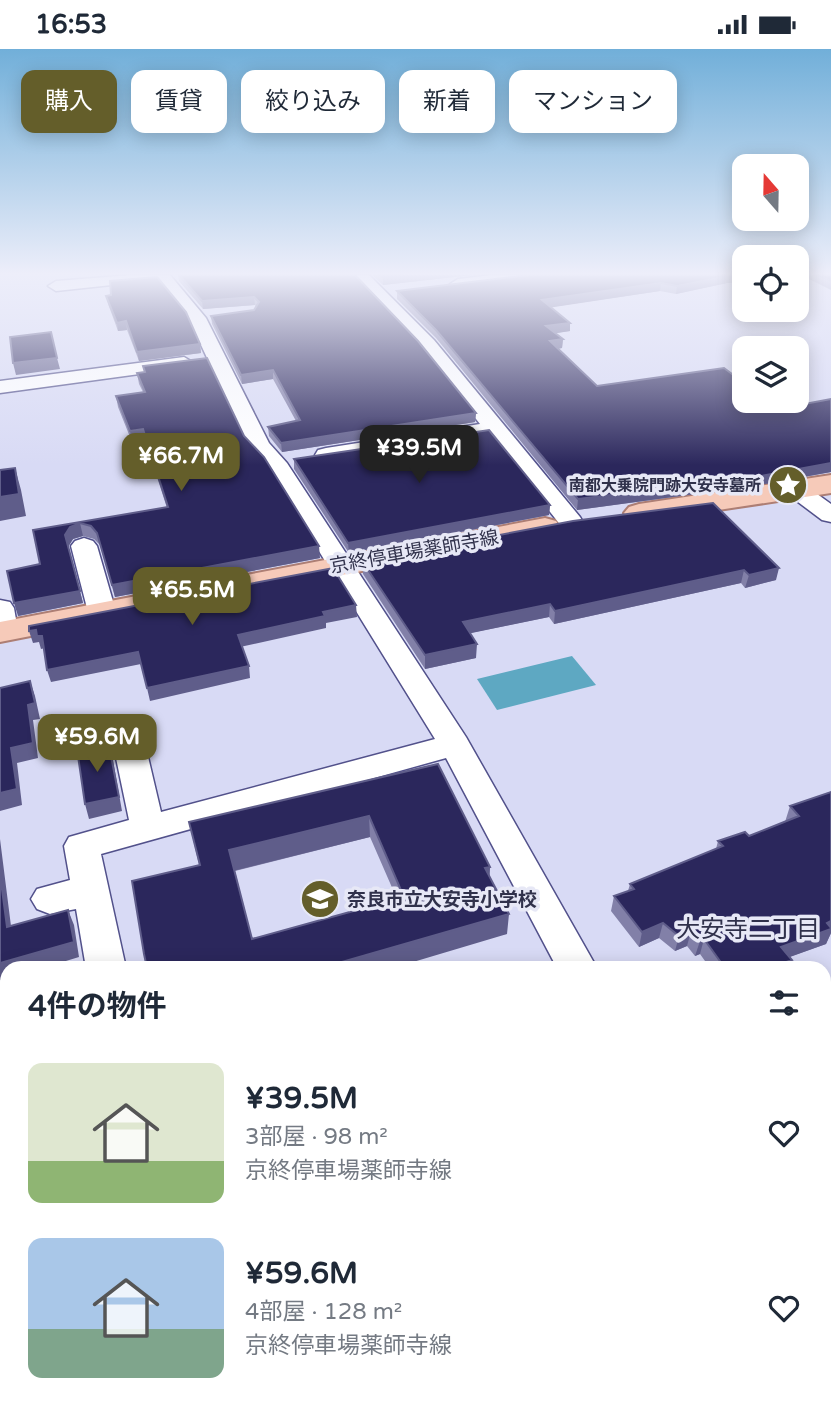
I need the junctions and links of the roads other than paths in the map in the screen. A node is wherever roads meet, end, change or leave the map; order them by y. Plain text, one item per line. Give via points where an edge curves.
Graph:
1 (210, 338) edge
2 (421, 338) edge
3 (217, 359) junction
4 (0, 387) edge
5 (496, 430) junction
6 (276, 463) junction
7 (831, 484) edge
8 (798, 491) junction
9 (831, 515) edge
10 (593, 519) junction
11 (84, 546) dead end
12 (342, 564) junction
13 (102, 612) junction
14 (1, 624) edge
15 (455, 745) junction
16 (109, 748) edge
17 (148, 828) junction
18 (91, 891) junction
19 (50, 899) dead end
20 (105, 961) edge
21 (573, 961) edge

1 - 3 street
2 - 5 street
3 - 4 street
3 - 6 street via 259,446
5 - 6 street
5 - 10 street
6 - 12 street
7 - 8 main road, 京終停車場薬師寺線
8 - 9 street
8 - 10 main road, 京終停車場薬師寺線
10 - 12 main road, 京終停車場薬師寺線
11 - 13 street
12 - 13 main road, 京終停車場薬師寺線
12 - 15 street
13 - 14 main road, 京終停車場薬師寺線
15 - 17 street
15 - 21 street
16 - 17 street via 129,744
17 - 18 street via 82,846
18 - 19 street
18 - 20 street

